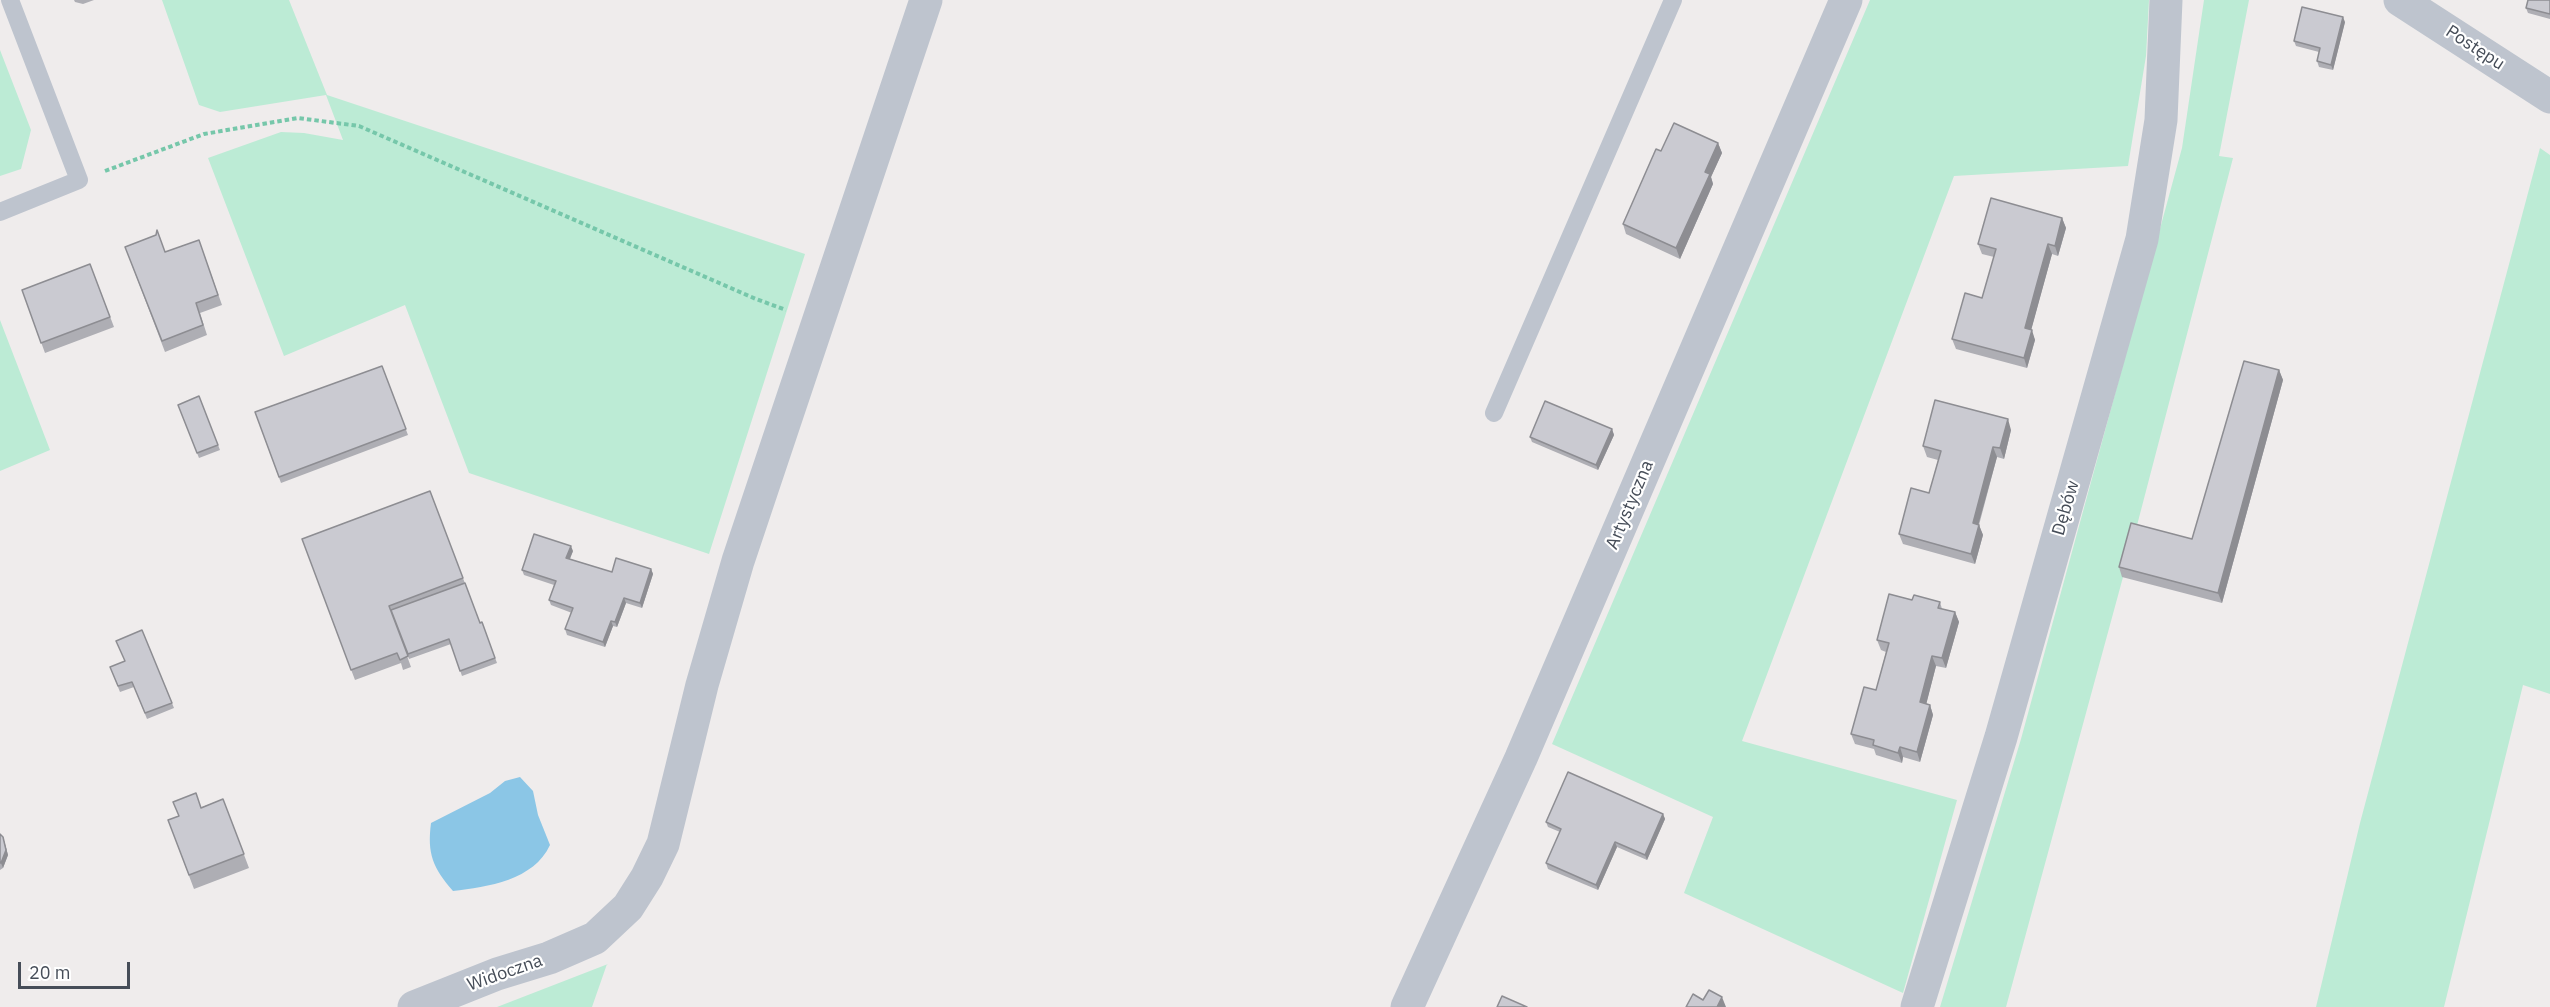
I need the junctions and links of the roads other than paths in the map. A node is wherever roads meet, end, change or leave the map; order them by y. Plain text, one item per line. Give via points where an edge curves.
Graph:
1 (10, 0) edge
2 (926, 0) edge
3 (1673, 0) edge
4 (1846, 0) edge
5 (2166, 0) edge
6 (2400, 0) edge
7 (2550, 98) edge
8 (0, 212) edge
9 (1494, 413) dead end
10 (414, 1007) edge
11 (1407, 1007) edge
12 (1917, 1007) edge

1 - 8 lane via 80,180
2 - 10 street, Widoczna via 738,561 663,844 647,877 628,907 595,938
3 - 9 lane
4 - 11 street, Artystyczna via 1521,759
5 - 12 street, Dębów via 2161,120 2142,238 2001,737
6 - 7 street, Postępu

